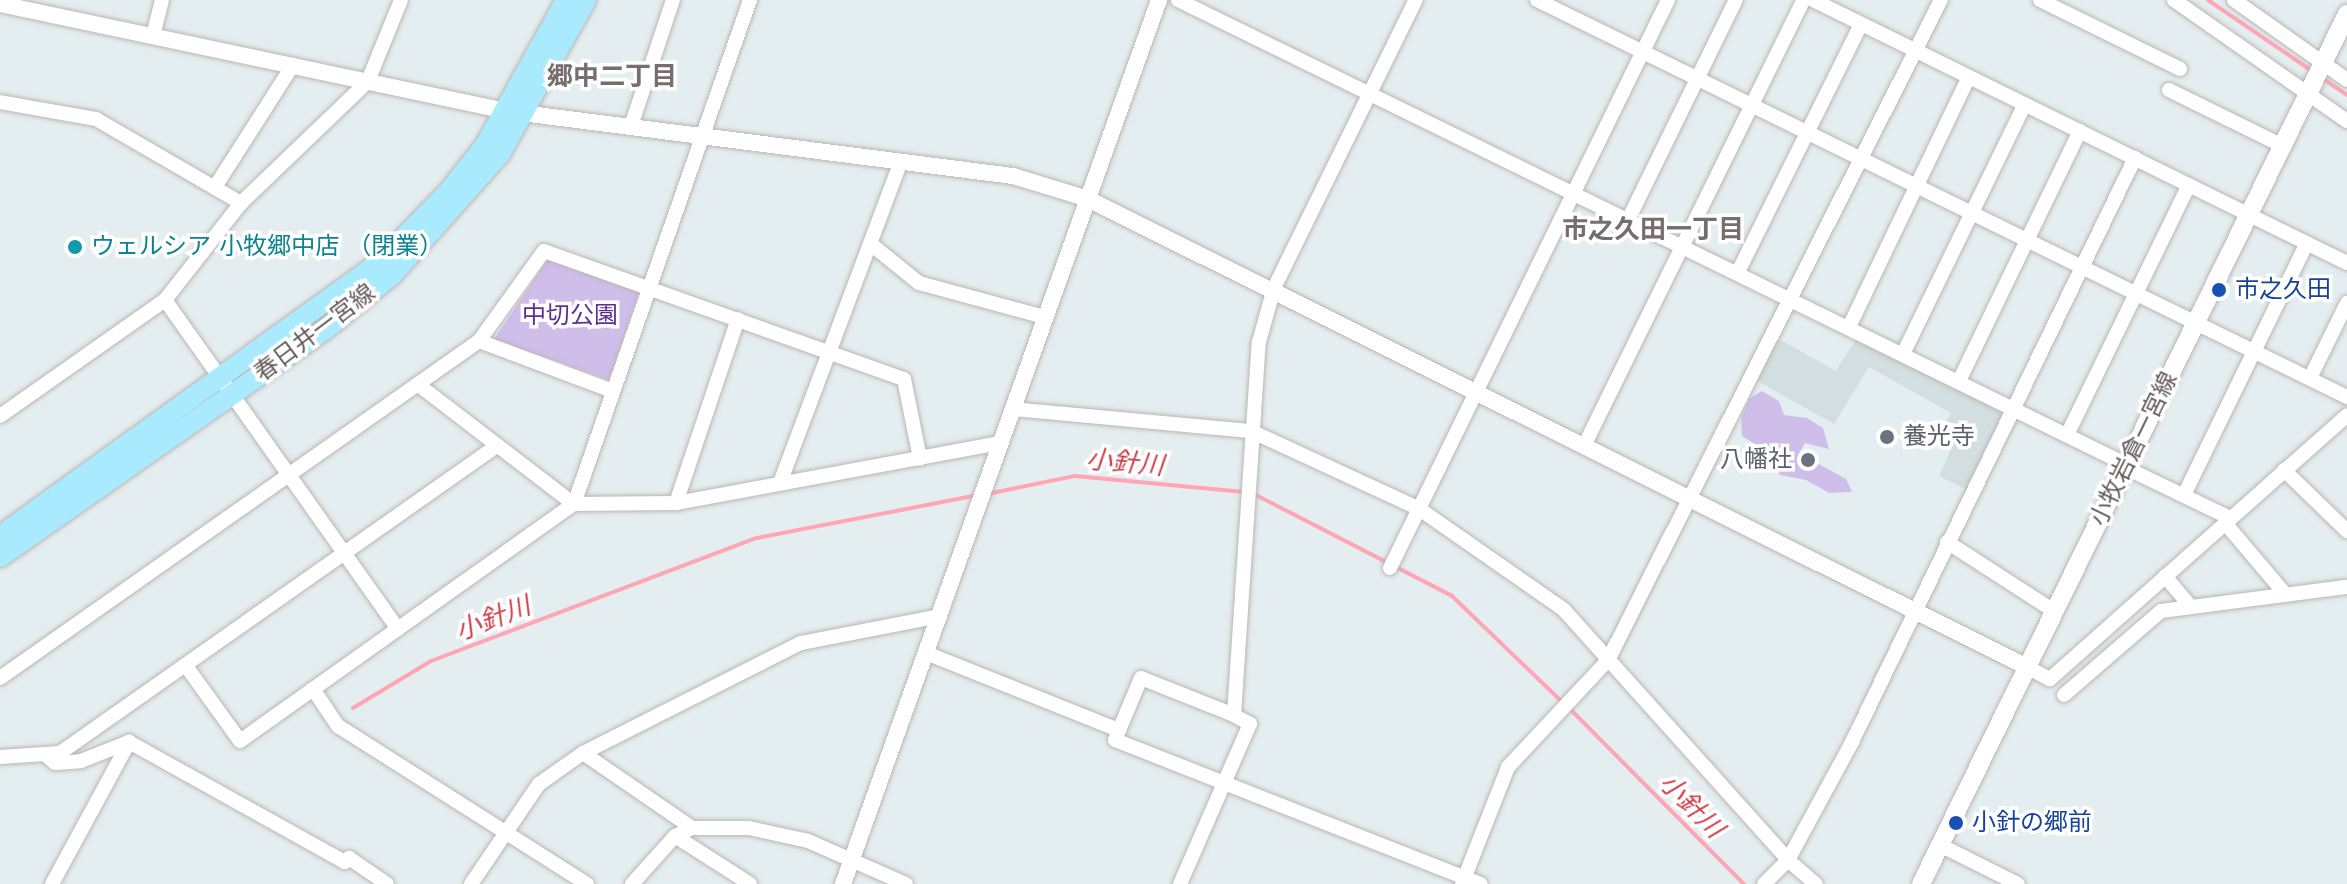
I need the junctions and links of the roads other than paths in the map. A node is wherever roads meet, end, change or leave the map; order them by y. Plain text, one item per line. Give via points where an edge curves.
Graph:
1 (162, 0) edge
2 (401, 0) edge
3 (566, 0) edge
4 (586, 0) edge
5 (673, 0) edge
6 (750, 0) edge
7 (1159, 0) edge
8 (1178, 0) edge
9 (1416, 0) edge
10 (1537, 0) edge
11 (1668, 0) edge
12 (1736, 0) edge
13 (1803, 0) edge
14 (1813, 0) edge
15 (1941, 0) edge
16 (2040, 0) edge
17 (2174, 0) edge
18 (2234, 0) edge
19 (0, 4) edge
20 (2347, 14) edge
21 (1861, 24) junction
22 (153, 36) junction
23 (1643, 51) junction
24 (1916, 51) junction
25 (293, 65) junction
26 (2322, 65) junction
27 (2180, 69) dead end
28 (1969, 77) junction
29 (1697, 78) junction
30 (2347, 80) edge
31 (368, 81) junction
32 (2169, 90) dead end
33 (2309, 92) junction
34 (1370, 93) junction
35 (0, 102) edge
36 (2025, 104) junction
37 (1752, 105) junction
38 (515, 112) junction
39 (2347, 121) edge
40 (631, 126) junction
41 (2080, 131) junction
42 (1808, 132) junction
43 (703, 136) junction
44 (2283, 146) junction
45 (2135, 158) junction
46 (1863, 159) junction
47 (901, 161) junction
48 (2189, 185) junction
49 (1917, 186) junction
50 (215, 187) junction
51 (1574, 192) junction
52 (1088, 199) junction
53 (241, 203) junction
54 (1972, 213) junction
55 (2248, 215) junction
56 (1629, 218) junction
57 (2027, 240) junction
58 (2307, 243) junction
59 (872, 245) junction
60 (1683, 246) junction
61 (2347, 263) edge
62 (2082, 266) junction
63 (1738, 272) junction
64 (649, 287) junction
65 (1274, 288) junction
66 (2136, 293) junction
67 (1793, 299) junction
68 (165, 300) junction
69 (2347, 303) edge
70 (1044, 317) junction
71 (738, 319) junction
72 (2196, 323) junction
73 (1849, 327) junction
74 (479, 341) junction
75 (827, 350) junction
76 (2254, 351) junction
77 (1903, 354) junction
78 (2310, 378) junction
79 (1959, 381) junction
80 (228, 386) junction
81 (420, 386) junction
82 (1477, 390) junction
83 (613, 391) junction
84 (2347, 397) edge
85 (2013, 408) junction
86 (1013, 409) junction
87 (2347, 415) edge
88 (0, 416) edge
89 (1251, 431) junction
90 (2067, 435) junction
91 (1000, 443) junction
92 (1585, 444) junction
93 (495, 447) junction
94 (920, 458) junction
95 (2125, 465) junction
96 (2284, 470) junction
97 (292, 476) junction
98 (780, 483) junction
99 (2184, 495) junction
100 (1690, 496) junction
101 (676, 503) junction
102 (574, 504) junction
103 (1418, 508) junction
104 (2228, 520) junction
105 (2347, 531) edge
106 (0, 536) edge
107 (1947, 542) junction
108 (344, 553) junction
109 (0, 557) edge
110 (1390, 568) dead end
111 (2165, 576) junction
112 (2347, 587) edge
113 (2286, 595) junction
114 (1915, 607) junction
115 (2191, 607) junction
116 (2054, 611) junction
117 (940, 616) junction
118 (398, 629) junction
119 (926, 653) junction
120 (1608, 660) junction
121 (186, 666) junction
122 (2027, 667) junction
123 (0, 678) edge
124 (313, 689) junction
125 (2064, 695) dead end
126 (1234, 715) junction
127 (1119, 730) junction
128 (129, 742) junction
129 (583, 753) junction
130 (46, 755) junction
131 (0, 757) edge
132 (1222, 780) junction
133 (692, 828) junction
134 (509, 832) junction
135 (675, 836) junction
136 (1940, 845) junction
137 (1788, 860) junction
138 (851, 861) junction
139 (1463, 881) edge
140 (52, 884) edge
141 (387, 884) edge
142 (471, 884) edge
143 (587, 884) edge
144 (632, 884) edge
145 (750, 884) edge
146 (843, 884) edge
147 (906, 884) edge
148 (1180, 884) edge
149 (1481, 884) edge
150 (1764, 884) edge
151 (1816, 884) edge
152 (1921, 884) edge
153 (2018, 884) edge

1 - 22 street
2 - 31 street
3 - 38 main road, 春日井一宮線
4 - 38 main road, 春日井一宮線
5 - 40 street
6 - 43 street
7 - 52 street
8 - 34 street
9 - 34 street
10 - 23 street
11 - 23 street
12 - 29 street
13 - 37 street
14 - 21 street
15 - 24 street
16 - 27 street
17 - 33 street
18 - 26 street
19 - 22 street
20 - 26 main road, 小牧岩倉一宮線
21 - 24 street
21 - 42 street
22 - 25 street
23 - 29 street
23 - 51 street
24 - 28 street
24 - 46 street
25 - 31 street
25 - 50 street
26 - 30 street
26 - 33 main road, 小牧岩倉一宮線
28 - 36 street
28 - 49 street
29 - 37 street
29 - 56 street
31 - 38 street
31 - 53 street
32 - 44 street
33 - 39 street
33 - 44 main road, 小牧岩倉一宮線
34 - 51 street
34 - 65 street
35 - 50 street via 96,119
36 - 41 street
36 - 54 street
37 - 42 street
37 - 60 street
38 - 40 street
38 - 80 main road, 春日井一宮線 via 468,194 393,274
40 - 43 street
41 - 45 street
41 - 57 street
42 - 46 street
42 - 63 street
43 - 47 street
43 - 64 street
44 - 55 main road, 小牧岩倉一宮線
45 - 48 street
45 - 62 street
46 - 49 street
46 - 67 street
47 - 52 street via 1013,176
47 - 59 street
48 - 55 street
48 - 66 street
49 - 54 street
49 - 73 street
50 - 53 street
51 - 56 street
51 - 82 street
52 - 65 street
52 - 70 street
53 - 68 street
54 - 57 street
54 - 77 street
55 - 58 street
55 - 72 main road, 小牧岩倉一宮線
56 - 60 street
57 - 62 street
57 - 79 street
58 - 61 street
58 - 76 street
59 - 70 street via 919,283
59 - 75 street
60 - 63 street
60 - 92 street
62 - 66 street
62 - 85 street
63 - 67 street
64 - 71 street
64 - 74 street via 544,251
64 - 83 street
65 - 82 street
65 - 89 street via 1256,357
66 - 72 street
66 - 90 street
67 - 73 street
67 - 100 street
68 - 80 street
68 - 88 street
69 - 78 street
70 - 86 street
71 - 75 street
71 - 101 street
72 - 76 street
72 - 95 main road, 小牧岩倉一宮線
73 - 77 street
74 - 81 street
74 - 83 street
75 - 94 street via 904,379
75 - 98 street
76 - 78 street
76 - 99 street
77 - 79 street
78 - 84 street
79 - 85 street
80 - 97 street
80 - 106 main road, 春日井一宮線
80 - 109 main road, 春日井一宮線
81 - 93 street
81 - 97 street
82 - 92 street
82 - 103 street
83 - 102 street
85 - 90 street
85 - 107 street
86 - 89 street
86 - 91 street
87 - 96 street
89 - 103 street
89 - 126 street
90 - 95 street
91 - 94 street
91 - 117 street
92 - 100 street
93 - 102 street
93 - 108 street
94 - 98 street
95 - 99 street
95 - 116 main road, 小牧岩倉一宮線
96 - 104 street
96 - 105 street
97 - 108 street
97 - 123 street
98 - 101 street
99 - 104 street
100 - 114 street
100 - 120 street
101 - 102 street
102 - 118 street
103 - 110 street
103 - 120 street via 1564,610
104 - 111 street
104 - 113 street
107 - 114 street
107 - 116 street
108 - 118 street
108 - 121 street
111 - 115 street
111 - 122 street via 2050,679
112 - 113 street
113 - 115 street
114 - 122 street
114 - 137 street via 1852,742
115 - 125 street via 2161,611
116 - 122 main road, 小牧岩倉一宮線
117 - 119 street
117 - 129 street via 801,643
118 - 124 street
119 - 127 street
119 - 138 street
120 - 137 street
120 - 139 street via 1508,767
121 - 124 street via 240,741
121 - 130 street via 60,753
122 - 136 main road, 小牧岩倉一宮線
124 - 134 street via 338,726
126 - 127 street via 1141,678
126 - 132 street via 1250,724
127 - 132 street via 1115,740
128 - 130 street via 81,761 55,763
128 - 140 street
128 - 141 street via 345,862 349,858
129 - 133 street
129 - 134 street via 539,784
130 - 131 street
132 - 139 street
132 - 148 street
133 - 135 street
133 - 138 street via 779,833
134 - 142 street
134 - 143 street
135 - 144 street
135 - 145 street
136 - 152 main road, 小牧岩倉一宮線
136 - 153 street
137 - 150 street
137 - 151 street
138 - 146 street
138 - 147 street
139 - 149 street

